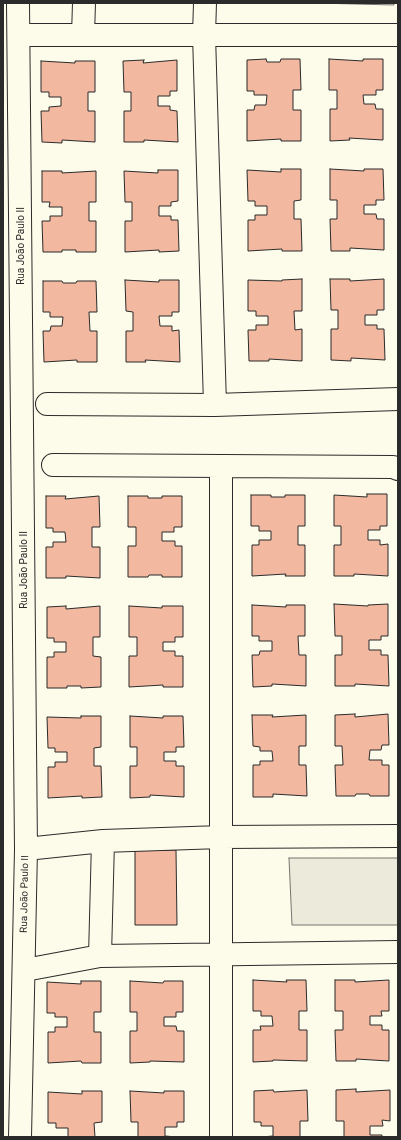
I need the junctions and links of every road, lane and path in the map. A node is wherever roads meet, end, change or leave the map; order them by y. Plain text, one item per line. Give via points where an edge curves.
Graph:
1 (18, 3) edge
2 (84, 3) edge
3 (206, 3) edge
4 (20, 35) junction
5 (83, 35) junction
6 (204, 35) junction
7 (398, 35) edge
8 (12, 79) edge
9 (398, 399) edge
10 (47, 404) dead end
11 (215, 405) junction
12 (53, 465) dead end
13 (222, 467) junction
14 (398, 469) edge
15 (398, 836) edge
16 (221, 837) junction
17 (103, 841) junction
18 (26, 850) junction
19 (398, 952) edge
20 (222, 954) junction
21 (100, 956) junction
22 (25, 970) junction
23 (20, 1137) edge
24 (220, 1137) edge

1 - 4 street, Rua João Paulo II
2 - 5 street
3 - 6 street
4 - 5 street
4 - 8 street, Rua João Paulo II
5 - 6 street
6 - 7 street
6 - 11 street
8 - 18 street, Rua João Paulo II
9 - 11 street
10 - 11 street
12 - 13 street
13 - 14 street
13 - 16 street
15 - 16 street
16 - 17 street
16 - 20 street
17 - 18 street
17 - 21 street
18 - 22 street, Rua João Paulo II
19 - 20 street
20 - 21 street
20 - 24 street
21 - 22 street
22 - 23 street, Rua João Paulo II

